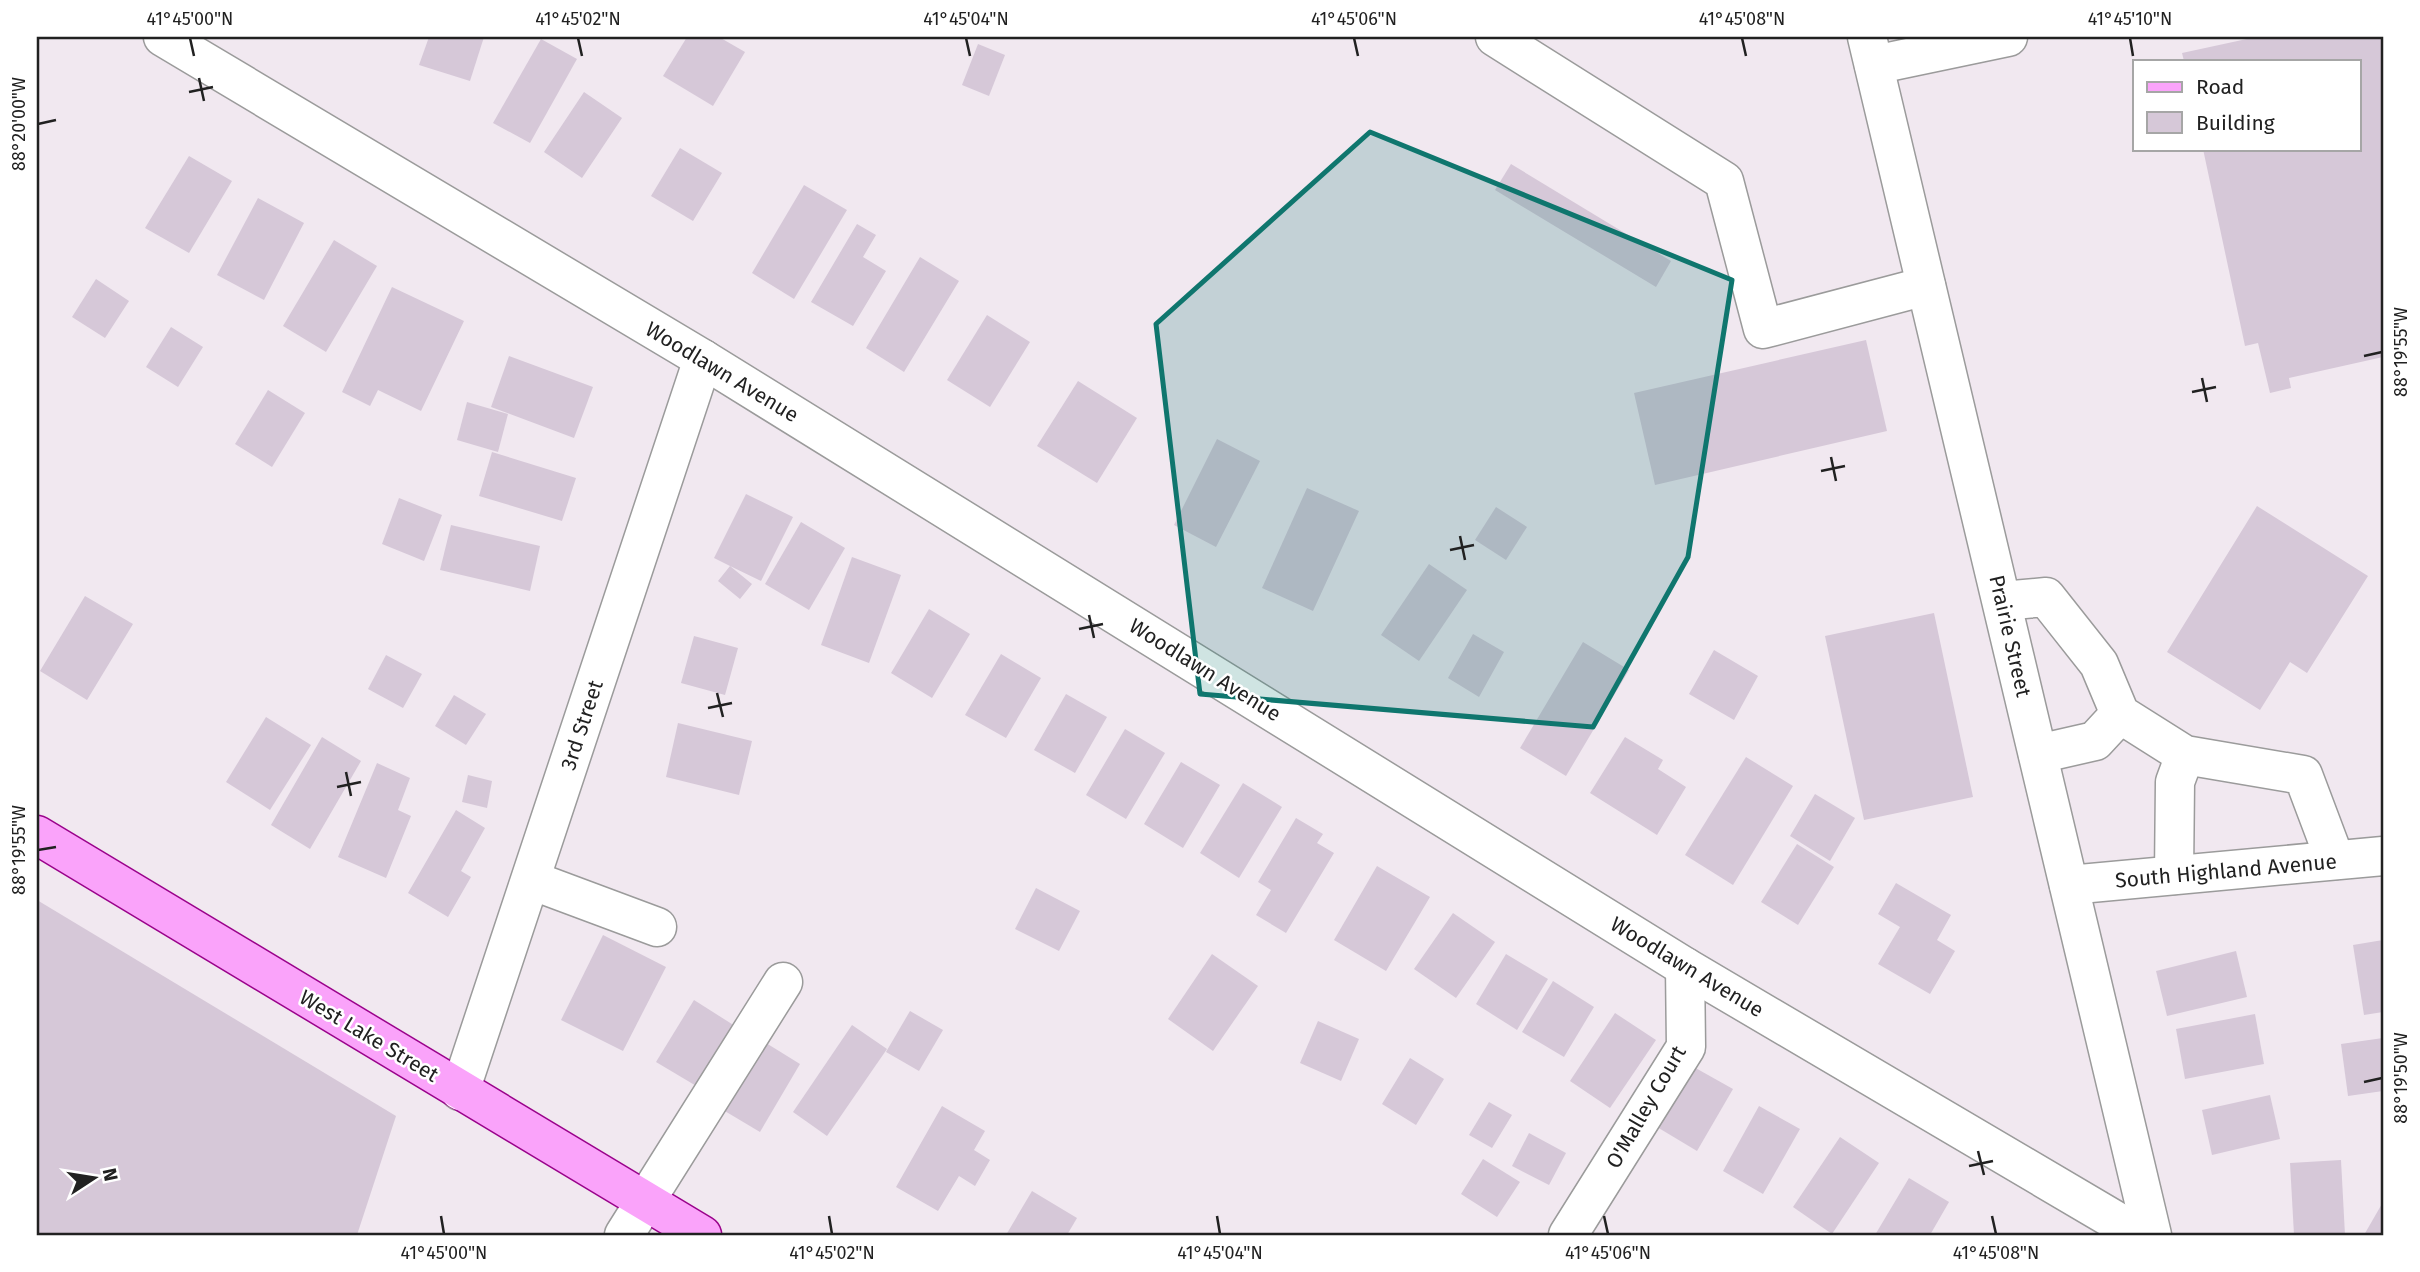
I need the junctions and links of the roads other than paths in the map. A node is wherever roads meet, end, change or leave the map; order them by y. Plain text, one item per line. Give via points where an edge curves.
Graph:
1 (163, 37) edge
2 (1495, 37) edge
3 (2008, 37) edge
4 (1870, 51) edge
5 (1926, 286) junction
6 (703, 359) junction
7 (2002, 601) junction
8 (2120, 714) junction
9 (2038, 754) junction
10 (2185, 755) junction
11 (37, 835) edge
12 (2383, 856) edge
13 (2335, 860) junction
14 (2174, 876) junction
15 (531, 880) junction
16 (2069, 885) junction
17 (657, 927) dead end
18 (1685, 967) junction
19 (783, 982) dead end
20 (460, 1091) junction
21 (645, 1202) junction
22 (624, 1235) edge
23 (702, 1235) edge
24 (1568, 1235) edge
25 (2140, 1235) edge
26 (2152, 1235) edge

1 - 6 street, Woodlawn Avenue
2 - 5 street via 1724,181 1763,329
3 - 4 street
4 - 5 street, Prairie Street
5 - 7 street, Prairie Street
6 - 15 street, 3rd Street
6 - 18 street, Woodlawn Avenue
7 - 8 street via 2046,597 2099,663
7 - 9 street, Prairie Street
8 - 9 street via 2095,741
8 - 10 street
9 - 16 street, Prairie Street
10 - 13 street via 2303,775
10 - 14 street via 2175,782
11 - 20 main road, West Lake Street
12 - 13 street, South Highland Avenue
13 - 14 street, South Highland Avenue
14 - 16 street, South Highland Avenue
15 - 17 street
15 - 20 street, 3rd Street
16 - 26 street, Prairie Street
18 - 24 street, O'Malley Court via 1686,1047
18 - 25 street, Woodlawn Avenue
19 - 21 street
20 - 21 main road, West Lake Street
21 - 22 street
21 - 23 main road, West Lake Street

